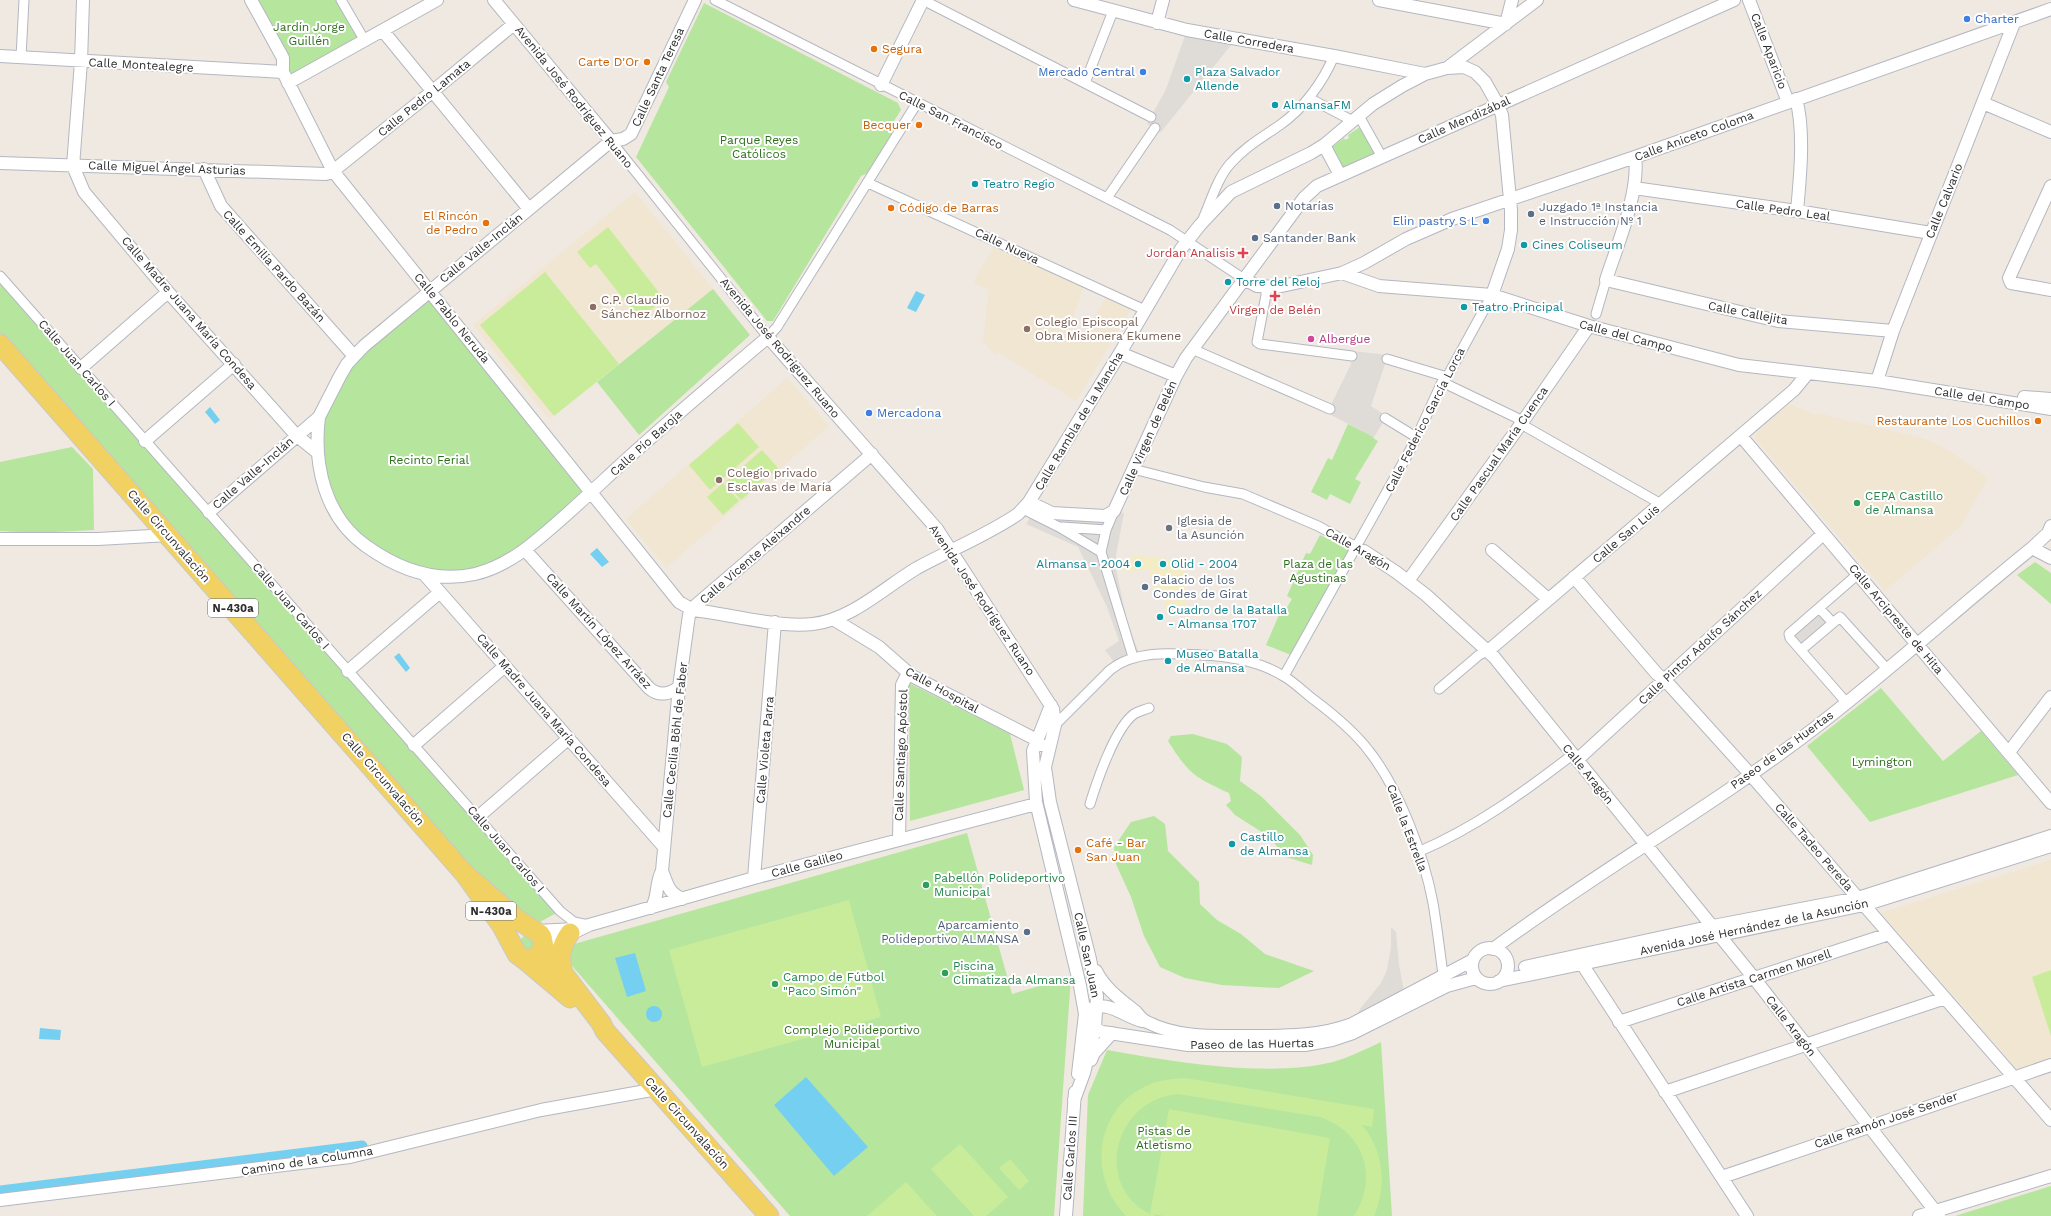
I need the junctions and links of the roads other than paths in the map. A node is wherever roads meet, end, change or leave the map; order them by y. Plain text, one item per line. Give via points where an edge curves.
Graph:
1 (24, 0) edge
2 (83, 0) edge
3 (251, 0) edge
4 (341, 0) edge
5 (437, 0) edge
6 (494, 0) edge
7 (695, 0) edge
8 (715, 0) edge
9 (923, 0) edge
10 (1074, 0) edge
11 (1163, 0) edge
12 (1379, 0) edge
13 (1512, 0) edge
14 (1537, 0) edge
15 (1734, 0) edge
16 (1749, 0) edge
17 (2051, 9) edge
18 (1113, 11) junction
19 (2014, 22) junction
20 (1157, 23) junction
21 (514, 24) junction
22 (1506, 24) junction
23 (383, 31) junction
24 (365, 41) junction
25 (0, 56) edge
26 (1334, 56) junction
27 (21, 57) junction
28 (81, 62) junction
29 (1447, 68) junction
30 (283, 72) junction
31 (1426, 74) junction
32 (288, 83) junction
33 (1085, 83) junction
34 (881, 85) junction
35 (433, 91) junction
36 (1309, 98) junction
37 (1792, 101) junction
38 (917, 103) junction
39 (1983, 103) junction
40 (1498, 105) junction
41 (1151, 117) dead end
42 (1356, 118) junction
43 (1155, 128) dead end
44 (2051, 132) edge
45 (611, 142) junction
46 (1324, 145) junction
47 (1382, 157) junction
48 (1635, 157) junction
49 (0, 163) edge
50 (73, 166) junction
51 (204, 169) junction
52 (333, 171) junction
53 (1340, 175) junction
54 (868, 182) junction
55 (2051, 186) edge
56 (1634, 188) junction
57 (1107, 198) junction
58 (1510, 201) junction
59 (529, 209) junction
60 (1797, 211) junction
61 (1200, 225) junction
62 (1931, 233) junction
63 (1187, 242) junction
64 (1342, 273) junction
65 (0, 276) edge
66 (1244, 279) junction
67 (1606, 280) junction
68 (1266, 286) junction
69 (430, 290) junction
70 (2051, 290) edge
71 (168, 292) junction
72 (1234, 292) joint
73 (1492, 295) junction
74 (1145, 310) junction
75 (1596, 314) dead end
76 (1588, 326) junction
77 (1893, 331) junction
78 (768, 337) junction
79 (0, 344) edge
80 (1192, 349) junction
81 (1120, 353) junction
82 (354, 356) junction
83 (1352, 356) dead end
84 (1387, 359) dead end
85 (234, 364) junction
86 (81, 368) junction
87 (1808, 373) junction
88 (1176, 376) junction
89 (1444, 379) junction
90 (1877, 381) junction
91 (1914, 387) junction
92 (2051, 399) edge
93 (2051, 408) edge
94 (1330, 409) dead end
95 (319, 417) junction
96 (1385, 418) dead end
97 (1521, 424) junction
98 (296, 436) junction
99 (1741, 436) junction
100 (1416, 437) junction
101 (145, 441) junction
102 (317, 452) junction
103 (872, 454) junction
104 (1133, 469) junction
105 (592, 493) junction
106 (1662, 504) junction
107 (1026, 506) junction
108 (1114, 511) junction
109 (209, 512) junction
110 (2051, 526) edge
111 (1059, 527) junction
112 (1106, 530) junction
113 (1823, 534) junction
114 (169, 535) junction
115 (0, 539) edge
116 (2032, 548) junction
117 (951, 549) junction
118 (1361, 549) junction
119 (525, 550) junction
120 (1492, 550) dead end
121 (1101, 552) junction
122 (2051, 558) edge
123 (424, 574) junction
124 (1858, 574) junction
125 (1574, 577) junction
126 (1408, 581) junction
127 (440, 592) junction
128 (1548, 599) junction
129 (1819, 608) junction
130 (693, 610) junction
131 (833, 619) junction
132 (775, 622) junction
133 (1832, 622) junction
134 (1918, 645) junction
135 (1801, 650) junction
136 (1488, 651) junction
137 (1133, 657) junction
138 (505, 666) junction
139 (1887, 669) junction
140 (348, 671) junction
141 (908, 672) junction
142 (1284, 676) junction
143 (1665, 680) junction
144 (679, 687) junction
145 (1439, 689) dead end
146 (2051, 698) edge
147 (1846, 702) junction
148 (1051, 705) junction
149 (1149, 708) dead end
150 (1055, 725) junction
151 (569, 738) junction
152 (1036, 740) junction
153 (414, 746) junction
154 (2009, 752) junction
155 (1575, 758) junction
156 (1045, 767) junction
157 (1750, 774) junction
158 (1050, 800) junction
159 (1036, 802) junction
160 (2051, 803) edge
161 (1090, 804) dead end
162 (478, 817) junction
163 (2051, 836) edge
164 (898, 840) junction
165 (1646, 846) junction
166 (2051, 846) edge
167 (664, 847) junction
168 (1418, 852) junction
169 (662, 871) junction
170 (464, 873) junction
171 (754, 878) junction
172 (682, 899) junction
173 (1861, 901) junction
174 (651, 908) junction
175 (579, 929) junction
176 (1716, 930) junction
177 (1889, 934) junction
178 (539, 939) junction
179 (1493, 949) junction
180 (520, 955) junction
181 (1090, 959) junction
182 (1473, 960) junction
183 (1582, 964) junction
184 (564, 975) junction
185 (1443, 975) junction
186 (1503, 976) junction
187 (1476, 978) junction
188 (1754, 978) junction
189 (1945, 998) junction
190 (1085, 1014) junction
191 (1096, 1017) junction
192 (1146, 1022) junction
193 (1619, 1022) junction
194 (605, 1031) junction
195 (1112, 1033) junction
196 (1806, 1045) junction
197 (2051, 1065) edge
198 (1084, 1073) junction
199 (2015, 1077) junction
200 (657, 1089) junction
201 (1665, 1092) junction
202 (1074, 1100) junction
203 (2051, 1120) edge
204 (1868, 1126) junction
205 (2051, 1176) edge
206 (1722, 1177) junction
207 (0, 1200) edge
208 (1937, 1213) edge
209 (769, 1216) edge
210 (1066, 1216) edge
211 (1747, 1216) edge
212 (1919, 1216) edge

1 - 27 street
2 - 28 street
3 - 30 street, Calle Pablo Neruda via 283,58
4 - 24 street
5 - 23 street
6 - 21 street, Avenida José Rodríguez Ruano
7 - 45 street, Calle Santa Teresa via 631,134 623,140
8 - 34 street, Calle San Francisco
9 - 33 street
9 - 34 street
10 - 18 street, Calle Corredera
11 - 20 street
12 - 22 street
13 - 22 street
14 - 22 street
15 - 40 street, Calle Mendizábal
16 - 37 street, Calle Aparicio
17 - 19 street, Calle Aniceto Coloma
18 - 20 street, Calle Corredera
18 - 33 street
19 - 37 street, Calle Aniceto Coloma
19 - 39 street, Calle Calvario
20 - 26 street, Calle Corredera
21 - 35 street, Calle Pedro Lamata
21 - 45 street, Avenida José Rodríguez Ruano
22 - 29 street
23 - 24 street
23 - 35 street
24 - 32 street
25 - 27 street, Calle Montealegre
26 - 31 street, Calle Corredera
26 - 36 street via 1326,74
27 - 28 street, Calle Montealegre
28 - 30 street, Calle Montealegre
28 - 50 street
29 - 31 street, Calle Rambla de la Mancha
29 - 40 street, Calle Federico García Lorca via 1464,67 1475,72
30 - 32 street, Calle Pablo Neruda
31 - 42 street, Calle Rambla de la Mancha via 1393,91
32 - 52 street, Calle Pablo Neruda
33 - 41 street
34 - 38 street, Calle San Francisco
35 - 52 street, Calle Pedro Lamata
35 - 59 street
36 - 42 street
36 - 61 street via 1292,116 1251,143 1230,164
37 - 48 street, Calle Aniceto Coloma
37 - 60 street, Calle Aparicio via 1799,113
38 - 54 street
38 - 57 street, Calle San Francisco
39 - 44 street
39 - 62 street, Calle Calvario
40 - 47 street, Calle Mendizábal
40 - 58 street, Calle Federico García Lorca via 1502,116
42 - 46 street, Calle Rambla de la Mancha
42 - 47 street
43 - 57 street
45 - 59 street, Calle Valle-Inclán
45 - 78 street, Avenida José Rodríguez Ruano
46 - 53 street
46 - 61 street, Calle Rambla de la Mancha via 1231,192
47 - 53 street, Calle Mendizábal
48 - 56 street via 1637,170
48 - 58 street, Calle Aniceto Coloma
49 - 50 street, Calle Miguel Ángel Asturias
50 - 51 street, Calle Miguel Ángel Asturias
50 - 71 street, Calle Madre Juana María Condesa via 84,192
51 - 52 street, Calle Miguel Ángel Asturias via 326,174
51 - 82 street, Calle Emilia Pardo Bazán via 221,206
52 - 69 street, Calle Pablo Neruda
53 - 66 street, Calle Mendizábal via 1307,194
54 - 74 street, Calle Nueva
54 - 78 street via 777,327
55 - 70 street via 2009,278 2011,283
56 - 60 street, Calle Pedro Leal
56 - 67 street
57 - 63 street, Calle San Francisco via 1170,230
58 - 64 street, Calle Aniceto Coloma via 1452,219
58 - 73 street, Calle Federico García Lorca via 1511,230 1508,250
59 - 69 street, Calle Valle-Inclán
60 - 62 street, Calle Pedro Leal
61 - 63 street, Calle Rambla de la Mancha
62 - 77 street, Calle Calvario
63 - 66 street, Calle San Francisco
63 - 74 street, Calle Rambla de la Mancha
64 - 68 street, Calle Aniceto Coloma
64 - 73 street, Calle del Campo via 1379,286
65 - 86 street, Calle Juan Carlos I
66 - 68 street via 1257,286
66 - 72 street, Calle Mendizábal
67 - 75 street
67 - 77 street, Calle Callejita via 1778,321
68 - 83 street via 1257,342
69 - 82 street, Calle Valle-Inclán
69 - 105 street, Calle Pablo Neruda
71 - 85 street, Calle Madre Juana María Condesa
71 - 86 street
72 - 80 street, Calle Virgen de Belén
73 - 76 street, Calle del Campo
73 - 89 street, Calle Federico García Lorca
74 - 81 street, Calle Rambla de la Mancha
76 - 87 street, Calle del Campo via 1739,365
76 - 97 street, Calle Pascual María Cuenca
77 - 90 street, Calle Calvario
78 - 103 street, Avenida José Rodríguez Ruano
78 - 105 street, Calle Pío Baroja via 645,442
79 - 114 main road, Calle Circunvalación / N-430a
80 - 88 street, Calle Virgen de Belén
80 - 94 street
81 - 88 street
81 - 107 street, Calle Rambla de la Mancha
82 - 95 street, Calle Valle-Inclán via 337,380
84 - 89 street
85 - 98 street, Calle Madre Juana María Condesa
85 - 101 street
86 - 101 street, Calle Juan Carlos I
87 - 90 street, Calle del Campo
87 - 99 street, Calle San Luis via 1794,390
88 - 104 street, Calle Virgen de Belén
89 - 97 street via 1517,418
89 - 100 street, Calle Federico García Lorca
90 - 91 street, Calle del Campo
91 - 92 street, Calle del Campo
91 - 93 street, Calle del Campo
95 - 98 street, Calle Valle-Inclán
95 - 102 street, Calle Pío Baroja
96 - 100 street
97 - 106 street
97 - 126 street, Calle Pascual María Cuenca
98 - 102 street, Calle Madre Juana María Condesa
98 - 109 street, Calle Valle-Inclán
99 - 106 street, Calle San Luis
99 - 113 street, Calle Arcipreste de Hita
100 - 118 street, Calle Federico García Lorca
101 - 109 street, Calle Juan Carlos I
102 - 123 street, Calle Pío Baroja via 327,496 344,526 377,554
103 - 117 street, Avenida José Rodríguez Ruano via 937,529
103 - 130 street, Calle Vicente Aleixandre
104 - 108 street, Calle Virgen de Belén
104 - 118 street, Calle Aragón via 1243,494 1318,526
105 - 119 street, Calle Pío Baroja
105 - 130 street, Calle Pablo Neruda via 679,602
106 - 125 street, Calle San Luis
107 - 108 street via 1052,513 1105,516
107 - 111 street
107 - 117 street via 1008,521
108 - 112 street
109 - 140 street, Calle Juan Carlos I
110 - 116 street, Paseo de las Huertas via 2048,533
111 - 112 street
111 - 121 street
112 - 121 street
113 - 124 street, Calle Arcipreste de Hita
113 - 143 street, Calle Pintor Adolfo Sánchez
114 - 115 street via 98,539
114 - 170 main road, Calle Circunvalación / N-430a
116 - 122 street
116 - 134 street, Paseo de las Huertas
117 - 131 street
117 - 148 street, Avenida José Rodríguez Ruano
118 - 126 street, Calle Aragón
118 - 142 street, Calle Federico García Lorca via 1324,605
119 - 123 street, Calle Pío Baroja via 502,564 474,574 441,578
119 - 144 street, Calle Martín López Arráez via 649,688 666,694
120 - 128 street
121 - 137 street
123 - 127 street, Calle Madre Juana María Condesa
124 - 129 street
124 - 134 street, Calle Arcipreste de Hita
125 - 128 street, Calle San Luis
125 - 143 street, Calle Tadeo Pereda via 1657,674
126 - 136 street, Calle Aragón
127 - 138 street, Calle Madre Juana María Condesa
127 - 140 street
128 - 136 street, Calle San Luis
129 - 133 street
129 - 135 street via 1789,634
130 - 132 street
130 - 144 street, Calle Cecilia Böhl de Faber via 687,620
131 - 132 street via 807,624
131 - 141 street, Calle Hospital via 879,647
132 - 171 street, Calle Violeta Parra
133 - 135 street
133 - 139 street via 1838,617 1843,618
134 - 139 street, Paseo de las Huertas
134 - 154 street, Calle Arcipreste de Hita
135 - 147 street
136 - 145 street, Calle San Luis via 1479,655
136 - 155 street, Calle Aragón
137 - 142 street, Calle la Estrella via 1172,653 1229,656
137 - 150 street via 1120,662 1110,670
138 - 151 street, Calle Madre Juana María Condesa
138 - 153 street
139 - 147 street, Paseo de las Huertas
140 - 153 street, Calle Juan Carlos I
141 - 152 street, Calle Hospital
141 - 164 street, Calle Santiago Apóstol via 902,686
142 - 168 street, Calle la Estrella via 1326,709 1369,751 1397,794
143 - 155 street, Calle Pintor Adolfo Sánchez
143 - 157 street, Calle Tadeo Pereda
144 - 167 street, Calle Cecilia Böhl de Faber
146 - 154 street
147 - 157 street, Paseo de las Huertas
148 - 150 street, Calle San Juan via 1055,713
148 - 152 street, Calle San Juan
149 - 161 street via 1134,715 1124,726 1099,776
150 - 156 street, Calle San Juan
151 - 162 street
151 - 167 street, Calle Madre Juana María Condesa
152 - 156 street, Calle San Juan via 1041,747
152 - 159 street, Calle San Juan via 1032,758
153 - 162 street, Calle Juan Carlos I
154 - 160 street, Calle Arcipreste de Hita
155 - 165 street, Calle Aragón
155 - 168 street via 1492,813 1446,840
156 - 158 street, Calle San Juan
157 - 165 street, Paseo de las Huertas
157 - 173 street, Calle Tadeo Pereda
158 - 159 street via 1047,795 1042,794
158 - 181 street, Calle San Juan
159 - 164 street, Calle Galileo
159 - 190 street, Calle San Juan
162 - 175 street, Calle Juan Carlos I via 560,911
163 - 173 street, Avenida José Hernández de la Asunción
164 - 171 street, Calle Galileo
165 - 176 street, Calle Aragón
165 - 179 street, Paseo de las Huertas via 1536,917
166 - 173 street, Avenida José Hernández de la Asunción
167 - 169 street, Calle Cecilia Böhl de Faber
168 - 185 street, Calle la Estrella via 1433,902
169 - 172 street, Calle Cecilia Böhl de Faber via 669,889
169 - 174 street, Calle Cecilia Böhl de Faber via 656,899
170 - 178 main road, N-430a
170 - 180 main road, N-430a
171 - 172 street, Calle Galileo
172 - 174 street, Calle Galileo
173 - 176 street, Avenida José Hernández de la Asunción
173 - 177 street, Calle Tadeo Pereda
174 - 175 street, Calle Galileo
175 - 178 street, Calle Galileo
175 - 178 street, Calle Galileo
175 - 184 main road via 564,941 560,953
176 - 183 street, Avenida José Hernández de la Asunción
176 - 186 street, Avenida José Hernández de la Asunción
176 - 188 street, Calle Aragón
177 - 188 street, Calle Artista Carmen Morell
177 - 189 street, Calle Tadeo Pereda
178 - 180 main road via 538,956
178 - 180 main road via 524,930 516,937 514,944
178 - 184 main road, Calle Circunvalación
179 - 182 street via 1481,951
179 - 186 street via 1499,951 1506,960
180 - 194 main road, Calle Circunvalación
181 - 191 street, Calle San Juan via 1096,988
181 - 192 street, Paseo de las Huertas via 1105,986
182 - 185 street, Paseo de las Huertas
182 - 187 street
183 - 186 street, Avenida José Hernández de la Asunción
183 - 193 street
184 - 194 main road, Calle Circunvalación
185 - 192 street, Paseo de las Huertas via 1356,1022 1312,1035 1201,1036 1185,1034
186 - 187 street via 1487,984
187 - 195 street, Paseo de las Huertas via 1448,986 1353,1033 1305,1045 1188,1045
188 - 193 street, Calle Artista Carmen Morell
188 - 196 street, Calle Aragón
189 - 196 street
189 - 199 street, Calle Tadeo Pereda
190 - 191 street
190 - 191 street via 1090,1009
190 - 202 street, Calle Carlos III
191 - 192 street, Paseo de las Huertas via 1110,1006 1125,1015
191 - 195 street, Paseo de las Huertas
191 - 198 street, Calle Carlos III
193 - 201 street
194 - 200 main road, Calle Circunvalación
195 - 198 street via 1094,1053
196 - 201 street
196 - 204 street, Calle Aragón
197 - 199 street, Calle Ramón José Sender
198 - 202 street, Calle Carlos III
199 - 203 street, Calle Tadeo Pereda
199 - 204 street, Calle Ramón José Sender
200 - 207 street, Camino de la Columna via 585,1101 493,1121 350,1157
200 - 209 main road, Calle Circunvalación
201 - 206 street
202 - 210 street, Calle Carlos III
204 - 206 street, Calle Ramón José Sender
204 - 208 street, Calle Aragón
205 - 208 street
206 - 211 street
208 - 212 street

